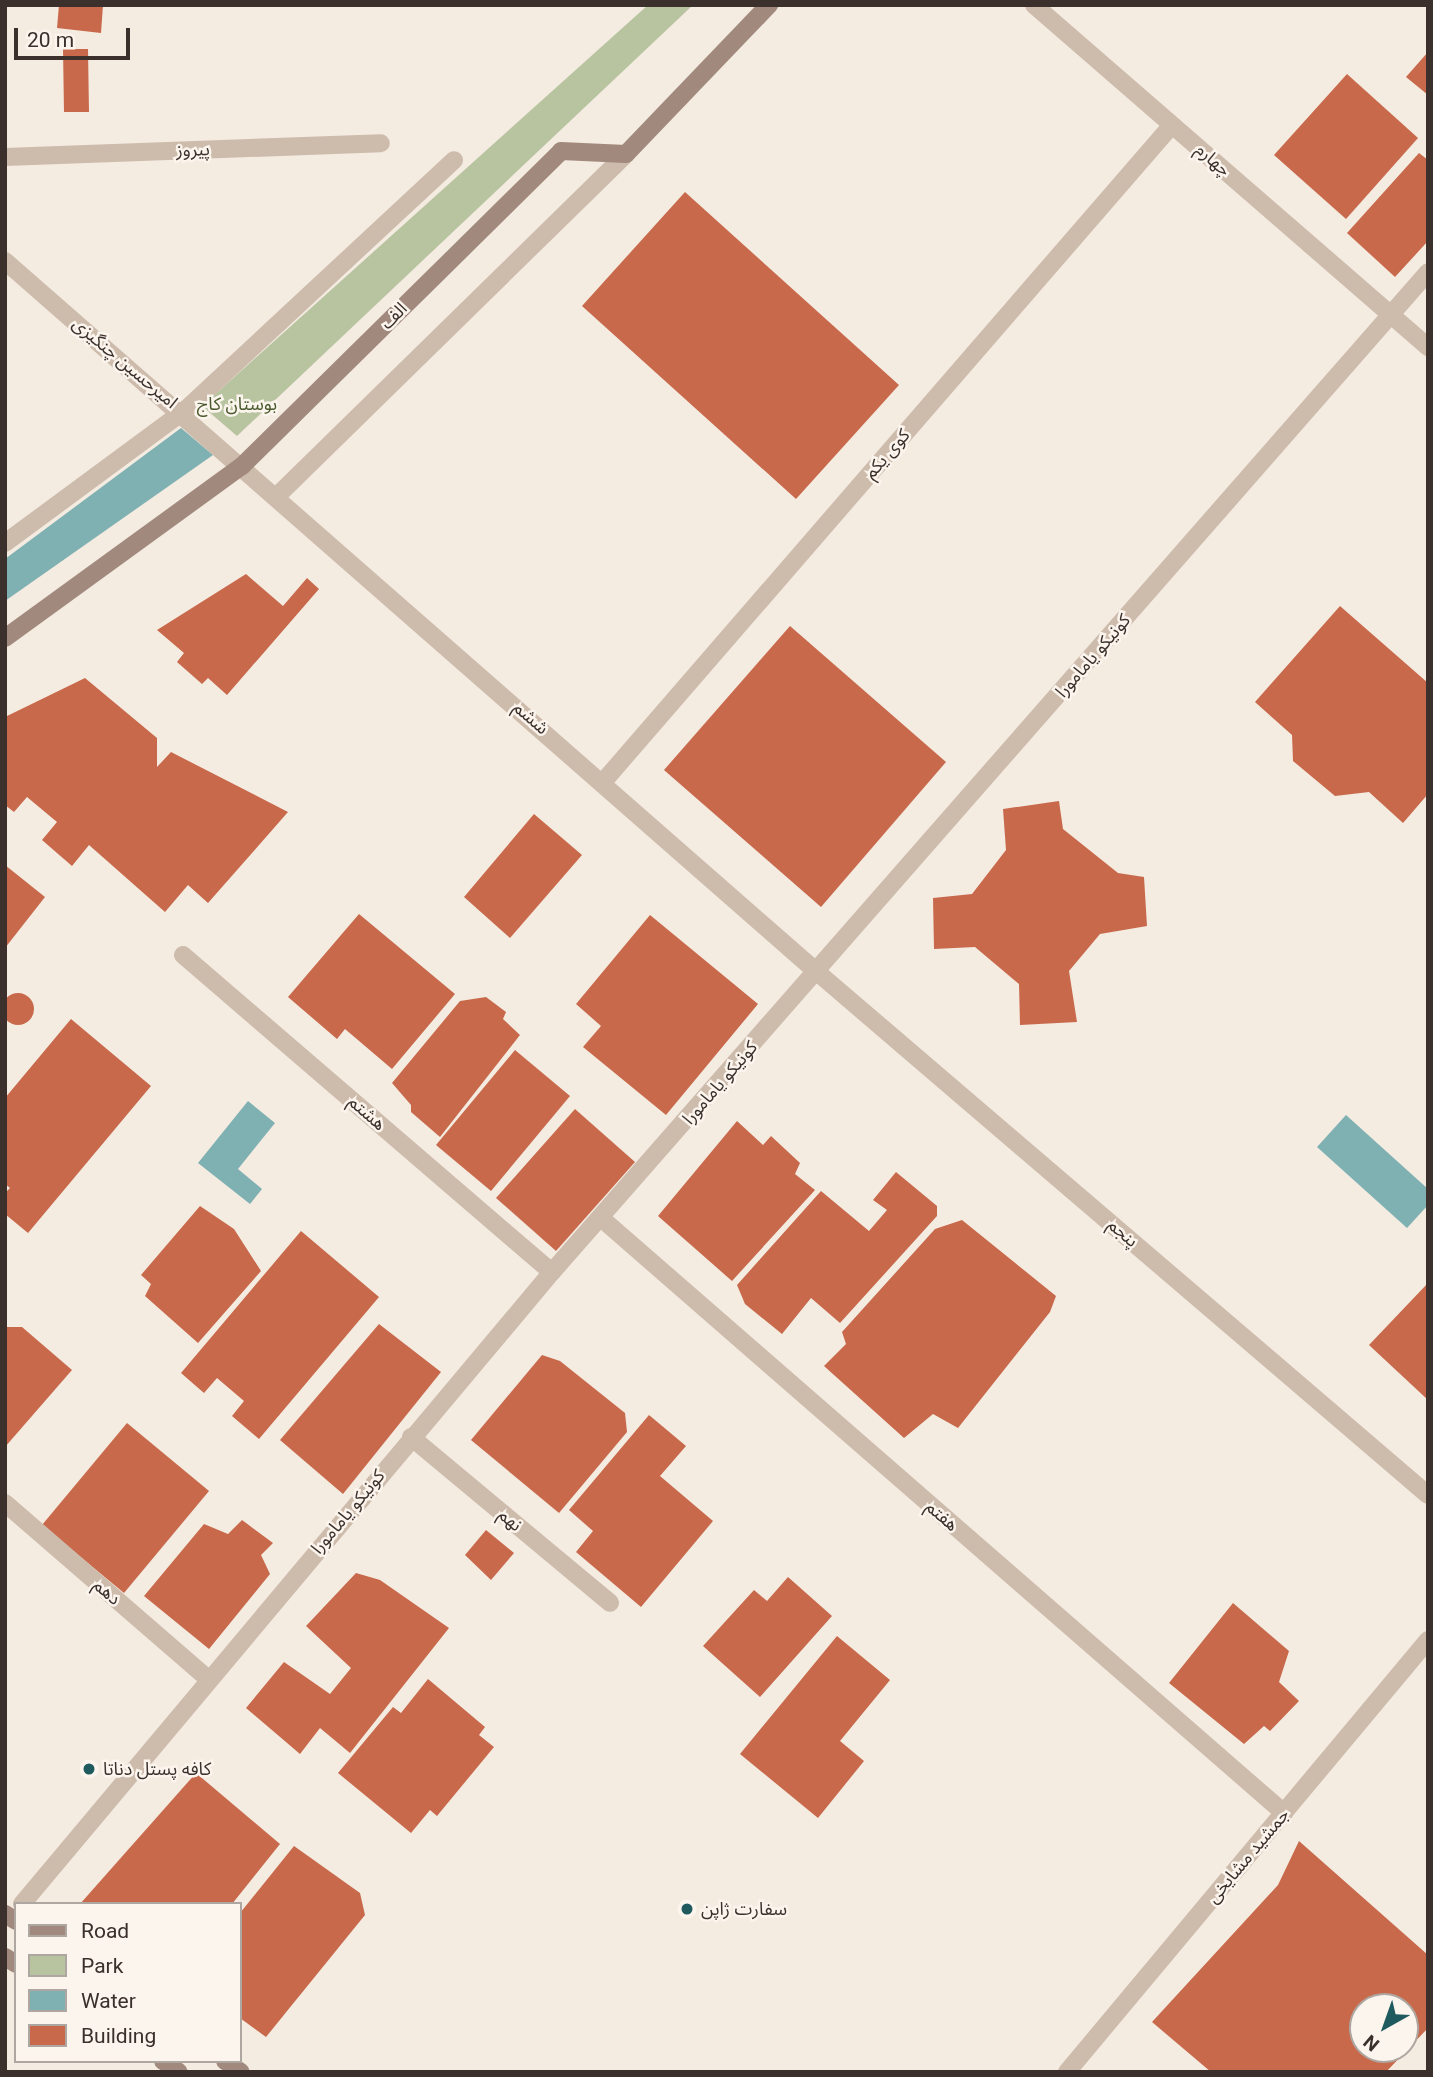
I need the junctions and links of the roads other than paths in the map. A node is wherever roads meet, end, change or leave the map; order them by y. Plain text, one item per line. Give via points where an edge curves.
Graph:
1 (769, 5) edge
2 (1034, 5) edge
3 (1171, 125) junction
4 (381, 143) dead end
5 (626, 154) junction
6 (5, 157) edge
7 (454, 160) dead end
8 (5, 261) edge
9 (1428, 272) edge
10 (1391, 315) junction
11 (1428, 347) edge
12 (183, 412) junction
13 (242, 466) junction
14 (278, 495) junction
15 (5, 543) edge
16 (5, 638) edge
17 (603, 782) junction
18 (183, 955) dead end
19 (817, 972) junction
20 (601, 1218) junction
21 (552, 1272) junction
22 (411, 1437) junction
23 (1428, 1495) edge
24 (5, 1503) edge
25 (610, 1603) dead end
26 (1428, 1640) edge
27 (209, 1680) junction
28 (1284, 1813) junction
29 (25, 1902) edge
30 (1067, 2072) edge

1 - 5 main road
2 - 3 street, چهارم
3 - 10 street, چهارم
3 - 17 street, کوی یکم
4 - 6 street, پیروز
5 - 13 main road, الف via 561,151
5 - 14 street
7 - 12 street
8 - 12 street, امیرحسین چنگیزی
9 - 10 street, کونیکو یامامورا
10 - 11 street, چهارم
10 - 19 street, کونیکو یامامورا
12 - 13 street, امیرحسین چنگیزی
12 - 15 street
13 - 14 street, ششم
13 - 16 main road, الف
14 - 17 street, ششم
17 - 19 street, ششم
18 - 21 street, هشتم
19 - 20 street, کونیکو یامامورا
19 - 23 street, پنجم
20 - 21 street, کونیکو یامامورا
20 - 28 street, هفتم
21 - 22 street, کونیکو یامامورا
22 - 25 street, نهم
22 - 27 street, کونیکو یامامورا
24 - 27 street, دهم
26 - 28 street, جمشید مشایخی
27 - 29 street, کونیکو یامامورا
28 - 30 street, جمشید مشایخی

